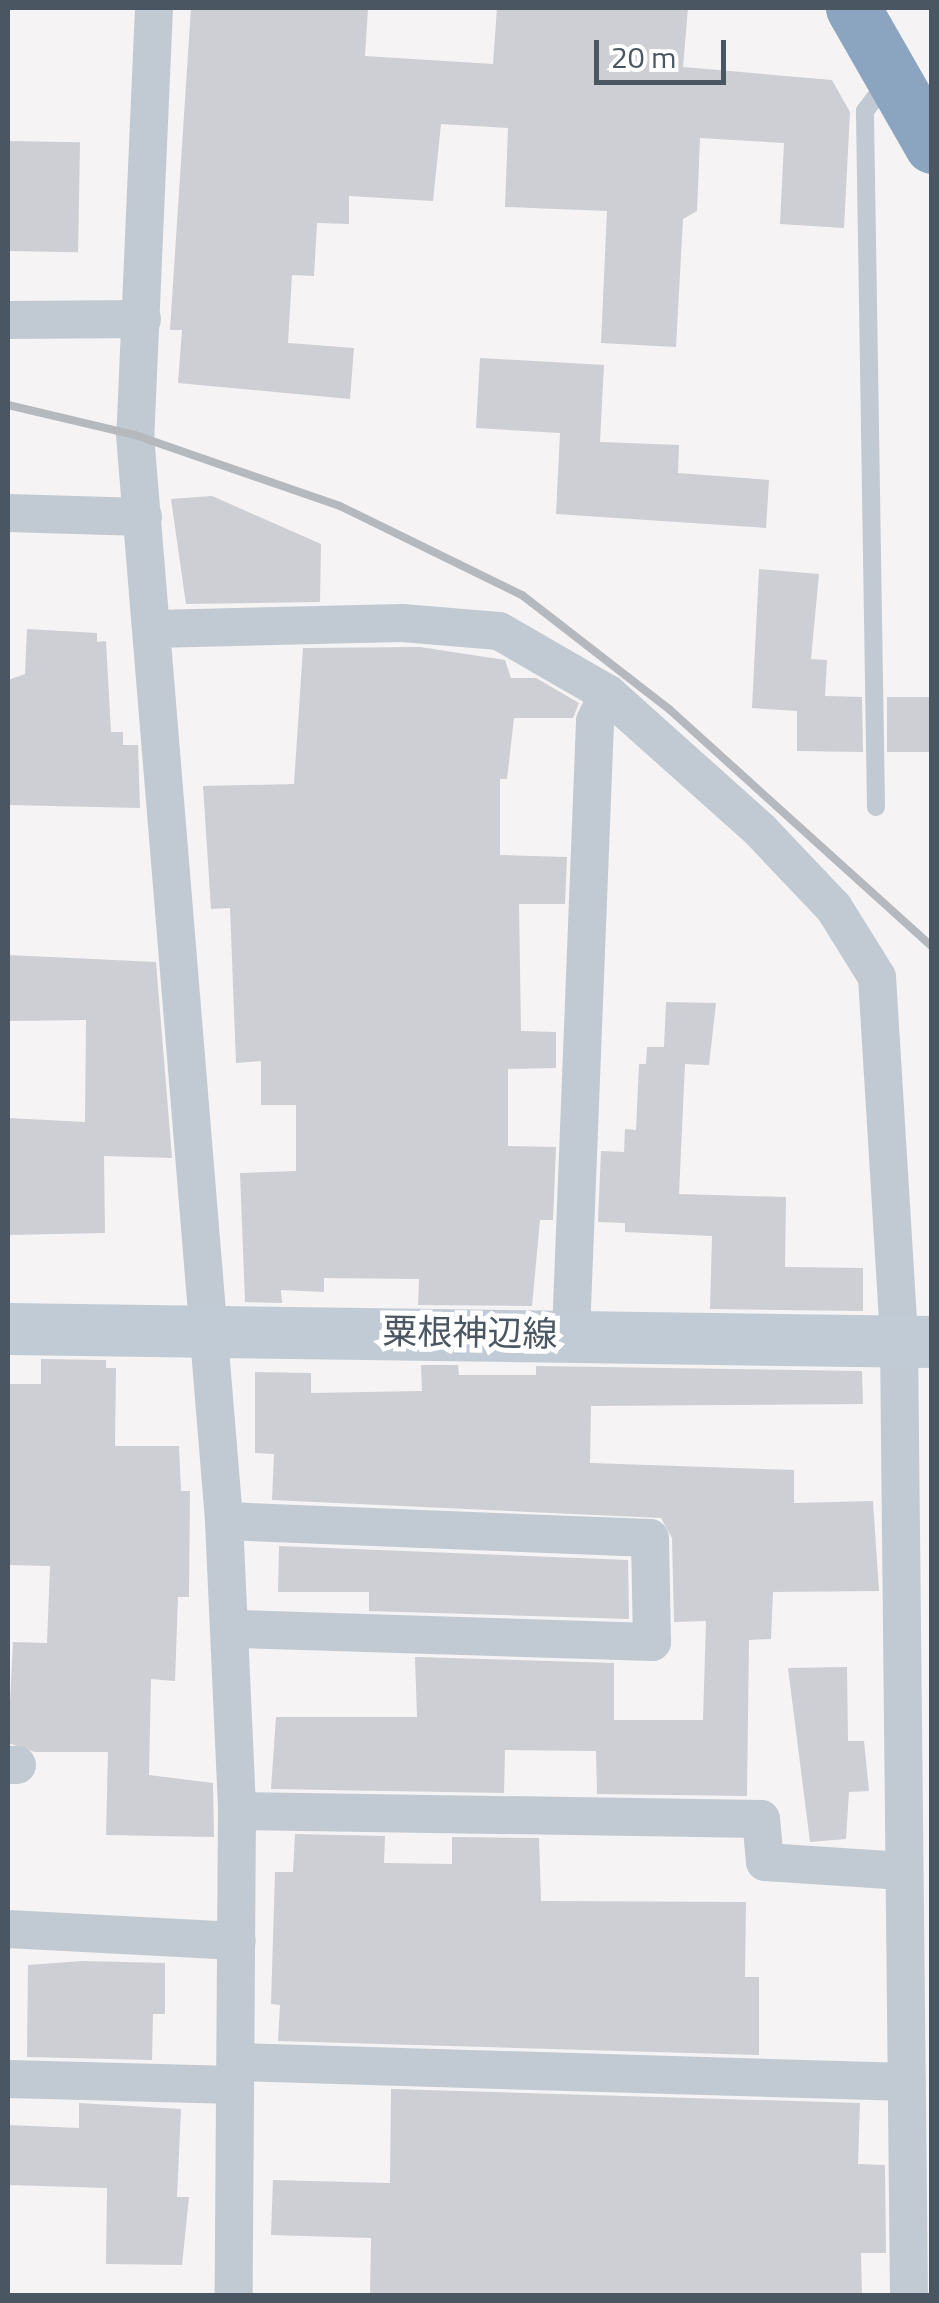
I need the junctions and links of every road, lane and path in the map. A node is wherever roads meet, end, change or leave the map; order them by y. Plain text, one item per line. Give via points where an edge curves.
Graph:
1 (154, 8) edge
2 (853, 8) edge
3 (891, 75) junction
4 (932, 146) edge
5 (142, 319) junction
6 (8, 320) edge
7 (8, 513) edge
8 (143, 517) junction
9 (153, 629) junction
10 (608, 694) junction
11 (876, 806) dead end
12 (8, 1329) edge
13 (206, 1330) junction
14 (571, 1333) junction
15 (915, 1342) edge
16 (224, 1521) junction
17 (229, 1630) junction
18 (237, 1811) junction
19 (904, 1871) junction
20 (8, 1929) edge
21 (237, 1941) junction
22 (919, 2038) edge
23 (235, 2073) junction
24 (8, 2079) edge
25 (906, 2082) junction
26 (234, 2296) edge
27 (909, 2296) edge

1 - 5 street
2 - 3 highway
3 - 4 highway
3 - 11 lane via 865,111
5 - 6 street
5 - 8 street via 135,436
7 - 8 street
8 - 9 street
9 - 10 street via 402,624 499,631
9 - 13 street
10 - 14 street via 595,720
10 - 15 street via 834,908 877,978
12 - 13 main road, 粟根神辺線
13 - 14 main road, 粟根神辺線
13 - 16 street
14 - 15 main road, 粟根神辺線
15 - 19 street
16 - 17 street
16 - 17 street via 650,1538 652,1642
17 - 18 street
18 - 19 street via 761,1820 765,1862
18 - 21 street
19 - 22 street
20 - 21 street
21 - 23 street
22 - 25 street
23 - 24 street
23 - 25 street
23 - 26 street
25 - 27 street

